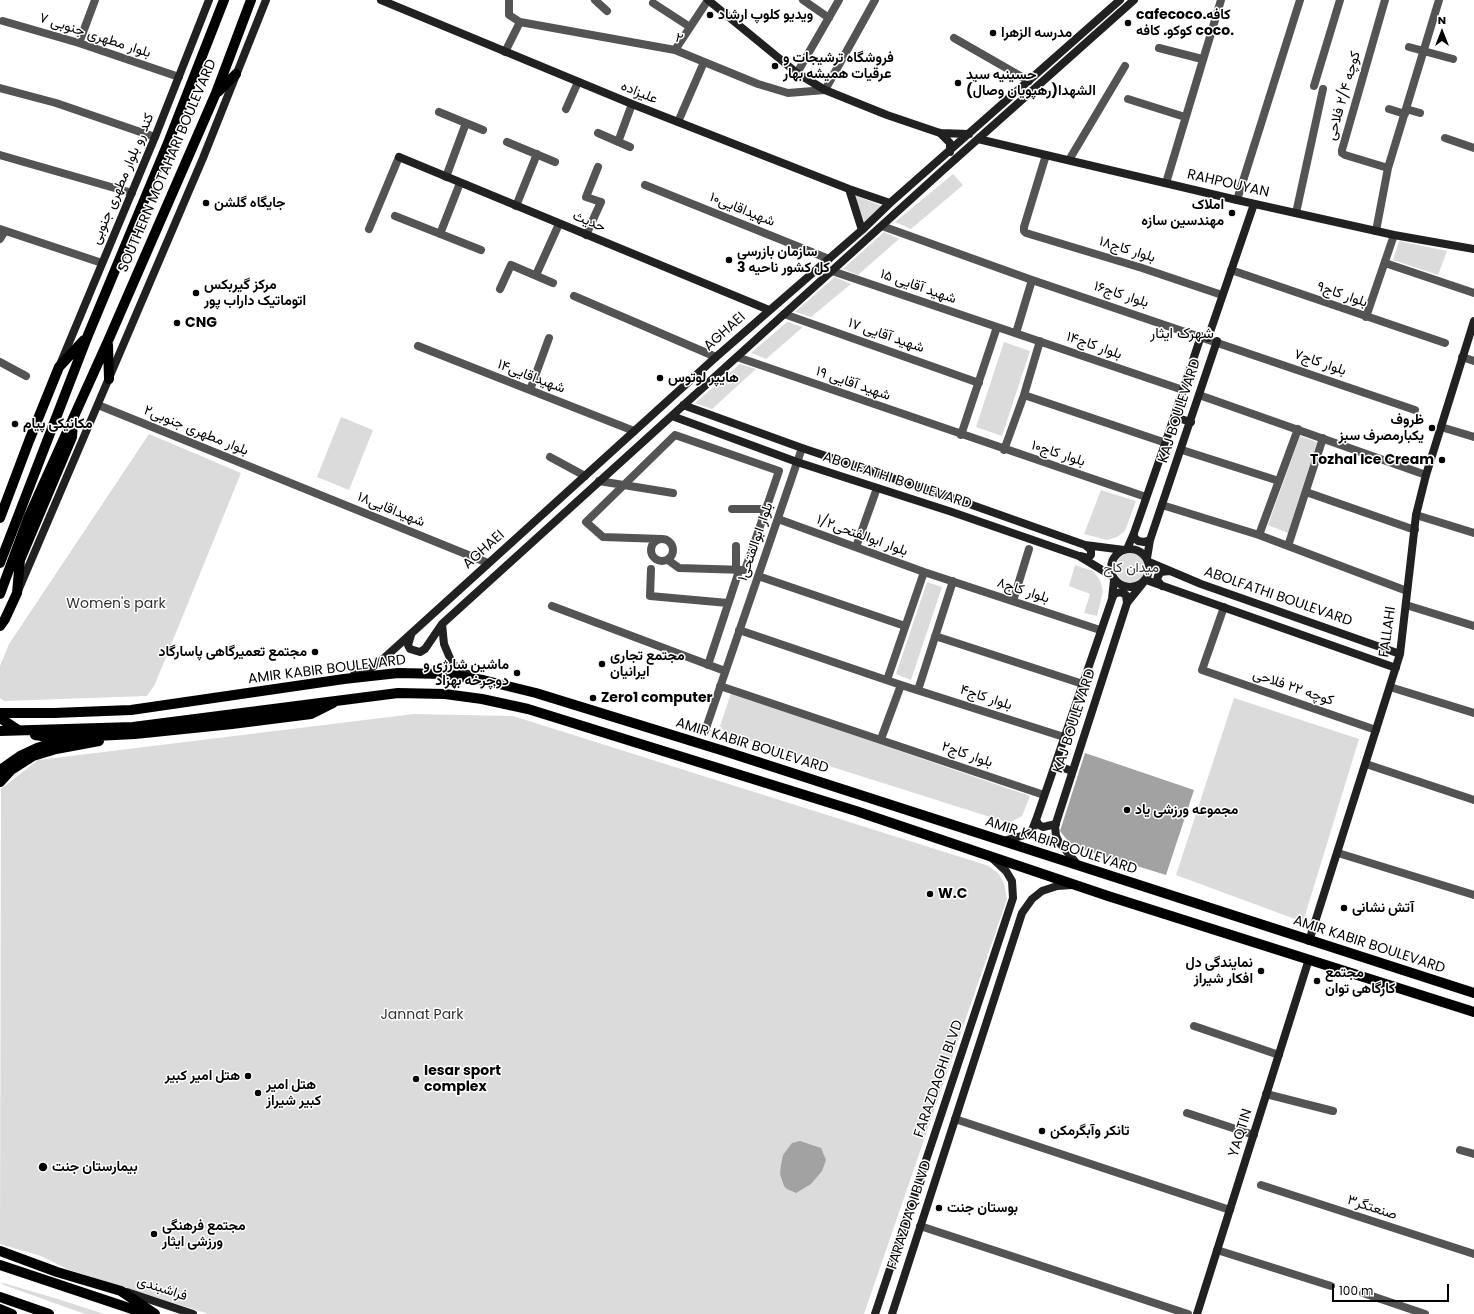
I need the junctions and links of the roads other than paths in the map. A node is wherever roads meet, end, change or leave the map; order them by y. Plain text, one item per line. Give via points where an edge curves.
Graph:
1 (95, 0) edge
2 (209, 0) edge
3 (224, 0) edge
4 (251, 0) edge
5 (266, 0) edge
6 (381, 0) edge
7 (509, 0) edge
8 (595, 0) edge
9 (708, 0) edge
10 (803, 0) edge
11 (839, 0) edge
12 (875, 0) edge
13 (1120, 0) edge
14 (1134, 0) edge
15 (1220, 0) edge
16 (1300, 0) edge
17 (1340, 0) edge
18 (1385, 0) edge
19 (1440, 0) edge
20 (653, 3) dead end
21 (607, 11) dead end
22 (1104, 15) junction
23 (829, 18) junction
24 (3, 21) dead end
25 (1110, 21) junction
26 (520, 22) junction
27 (690, 27) junction
28 (954, 38) dead end
29 (79, 43) junction
30 (1409, 47) dead end
31 (1159, 48) dead end
32 (675, 50) junction
33 (1423, 51) junction
34 (505, 52) junction
35 (1202, 59) junction
36 (1454, 59) dead end
37 (704, 62) junction
38 (1125, 66) dead end
39 (797, 73) junction
40 (236, 74) junction
41 (179, 78) junction
42 (1029, 81) junction
43 (578, 82) junction
44 (1314, 86) dead end
45 (0, 88) edge
46 (1323, 89) dead end
47 (825, 90) junction
48 (216, 93) junction
49 (1128, 99) dead end
50 (632, 104) junction
51 (566, 109) dead end
52 (1389, 109) dead end
53 (1405, 111) junction
54 (439, 112) dead end
55 (1420, 113) dead end
56 (1185, 117) junction
57 (678, 122) junction
58 (466, 123) junction
59 (483, 130) dead end
60 (598, 133) dead end
61 (940, 133) junction
62 (970, 134) junction
63 (155, 137) junction
64 (1445, 138) dead end
65 (978, 139) junction
66 (508, 142) dead end
67 (618, 142) junction
68 (630, 147) dead end
69 (1474, 148) edge
70 (950, 152) junction
71 (537, 154) junction
72 (0, 155) edge
73 (1046, 155) junction
74 (1069, 160) junction
75 (555, 162) dead end
76 (598, 167) dead end
77 (1388, 168) junction
78 (446, 177) junction
79 (460, 183) junction
80 (1166, 183) junction
81 (645, 185) dead end
82 (849, 189) junction
83 (132, 193) junction
84 (1237, 200) junction
85 (890, 203) junction
86 (1254, 204) junction
87 (516, 206) junction
88 (1296, 213) junction
89 (395, 216) dead end
90 (558, 224) junction
91 (882, 226) junction
92 (369, 229) dead end
93 (2, 230) edge
94 (862, 230) junction
95 (1376, 231) junction
96 (440, 234) junction
97 (586, 235) junction
98 (1394, 235) junction
99 (0, 239) edge
100 (1474, 249) edge
101 (481, 250) dead end
102 (830, 259) junction
103 (102, 263) junction
104 (1385, 263) junction
105 (1231, 270) junction
106 (832, 271) junction
107 (536, 275) junction
108 (1032, 280) junction
109 (553, 283) dead end
110 (500, 289) dead end
111 (1474, 293) edge
112 (574, 296) dead end
113 (1222, 296) junction
114 (769, 310) junction
115 (784, 314) junction
116 (1366, 317) junction
117 (1474, 321) edge
118 (997, 327) junction
119 (1016, 333) junction
120 (88, 335) junction
121 (1204, 337) junction
122 (550, 338) dead end
123 (108, 341) junction
124 (1040, 341) junction
125 (1217, 341) junction
126 (1445, 343) dead end
127 (418, 346) dead end
128 (716, 357) junction
129 (737, 357) junction
130 (1462, 357) junction
131 (1474, 361) edge
132 (0, 362) edge
133 (59, 367) junction
134 (26, 376) dead end
135 (109, 378) junction
136 (979, 382) junction
137 (530, 390) junction
138 (1183, 390) junction
139 (1199, 395) junction
140 (1024, 396) junction
141 (98, 405) junction
142 (683, 405) junction
143 (1415, 410) dead end
144 (672, 416) junction
145 (73, 417) junction
146 (1174, 417) junction
147 (1190, 422) junction
148 (1441, 427) junction
149 (1298, 428) junction
150 (634, 432) junction
151 (961, 436) junction
152 (1474, 437) edge
153 (1323, 438) junction
154 (1166, 443) junction
155 (802, 448) junction
156 (1004, 450) junction
157 (1182, 450) junction
158 (550, 457) dead end
159 (797, 462) junction
160 (1426, 475) junction
161 (585, 476) junction
162 (284, 480) joint
163 (1279, 481) junction
164 (599, 482) junction
165 (622, 486) junction
166 (877, 488) junction
167 (1306, 492) junction
168 (673, 493) dead end
169 (1146, 497) junction
170 (958, 500) junction
171 (1162, 505) junction
172 (732, 509) dead end
173 (766, 509) junction
174 (952, 512) junction
175 (1416, 515) junction
176 (0, 518) edge
177 (778, 519) junction
178 (1415, 530) junction
179 (1134, 533) junction
180 (1474, 533) edge
181 (1259, 536) junction
182 (662, 539) junction
183 (1150, 540) junction
184 (1085, 545) junction
185 (736, 546) dead end
186 (1288, 546) junction
187 (856, 547) junction
188 (1029, 549) dead end
189 (1125, 550) junction
190 (1079, 556) junction
191 (668, 560) junction
192 (1148, 560) junction
193 (0, 563) edge
194 (488, 563) junction
195 (651, 569) dead end
196 (1169, 571) junction
197 (737, 572) junction
198 (924, 572) junction
199 (758, 576) junction
200 (938, 576) joint
201 (1113, 578) junction
202 (952, 581) junction
203 (1144, 582) junction
204 (1162, 586) junction
205 (1407, 591) junction
206 (17, 593) junction
207 (0, 594) edge
208 (1112, 599) junction
209 (1013, 601) junction
210 (728, 603) junction
211 (1127, 603) junction
212 (1406, 605) junction
213 (552, 606) dead end
214 (1224, 607) junction
215 (1278, 610) junction
216 (442, 624) junction
217 (1273, 624) junction
218 (0, 626) edge
219 (905, 626) junction
220 (1474, 626) edge
221 (740, 630) junction
222 (1100, 630) junction
223 (412, 633) junction
224 (935, 636) junction
225 (1400, 654) junction
226 (708, 665) junction
227 (1396, 668) junction
228 (725, 671) junction
229 (344, 679) junction
230 (483, 680) junction
231 (887, 680) junction
232 (1083, 684) junction
233 (901, 685) junction
234 (720, 686) junction
235 (1390, 687) junction
236 (918, 690) junction
237 (340, 699) junction
238 (0, 712) edge
239 (1474, 713) edge
240 (0, 718) edge
241 (126, 728) junction
242 (1376, 730) junction
243 (0, 731) edge
244 (704, 731) dead end
245 (135, 734) junction
246 (1064, 737) junction
247 (881, 739) junction
248 (724, 751) junction
249 (1366, 764) junction
250 (1055, 765) junction
251 (718, 768) junction
252 (0, 770) edge
253 (1072, 771) junction
254 (0, 782) edge
255 (1044, 795) junction
256 (1474, 800) edge
257 (1036, 820) junction
258 (1056, 824) junction
259 (1001, 841) junction
260 (1338, 853) junction
261 (992, 857) junction
262 (1079, 866) junction
263 (1076, 885) junction
264 (1474, 894) edge
265 (1009, 910) junction
266 (1022, 914) junction
267 (1309, 941) junction
268 (1309, 959) junction
269 (1474, 993) edge
270 (1474, 1012) edge
271 (1194, 1026) dead end
272 (1279, 1055) junction
273 (1266, 1094) junction
274 (1333, 1111) dead end
275 (1187, 1113) dead end
276 (955, 1119) junction
277 (1254, 1135) junction
278 (1460, 1150) dead end
279 (1474, 1154) edge
280 (1262, 1186) dead end
281 (1230, 1210) junction
282 (920, 1226) junction
283 (1217, 1250) junction
284 (0, 1252) edge
285 (1474, 1254) edge
286 (0, 1265) edge
287 (0, 1272) edge
288 (1330, 1286) dead end
289 (121, 1290) junction
290 (1363, 1293) dead end
291 (0, 1297) edge
292 (0, 1309) edge
293 (12, 1314) edge
294 (48, 1314) edge
295 (128, 1314) edge
296 (147, 1314) edge
297 (155, 1314) edge
298 (193, 1314) edge
299 (875, 1314) edge
300 (892, 1314) edge
301 (1188, 1314) edge
302 (1198, 1314) edge
303 (1425, 1314) edge

1 - 29 street
2 - 41 street, کند رو بلوار مطهری جنوبی
3 - 120 main road, ُSOUTHERN MOTAHARI BOULEVARD
4 - 48 main road, ُSOUTHERN MOTAHARI BOULEVARD
5 - 40 street
6 - 34 street, علیزاده
7 - 26 street via 509,14
8 - 21 street
9 - 27 street
9 - 39 street
10 - 23 street
11 - 23 street
12 - 47 street
13 - 22 street, AGHAEI
14 - 25 street, AGHAEI
15 - 35 street
16 - 84 street
17 - 44 street
18 - 77 street, کوچه ۲/۴ فلاحی via 1342,153
19 - 33 street
20 - 27 street
22 - 25 street
22 - 42 street, AGHAEI
23 - 39 street
24 - 29 street, ۷ بلوار مطهری جنوبی
25 - 65 street, AGHAEI
26 - 32 street, ۲
26 - 34 street
27 - 32 street
28 - 42 street
29 - 41 street, ۷ بلوار مطهری جنوبی
30 - 33 street
31 - 35 street
32 - 37 street, ۲
33 - 36 street
33 - 53 street
34 - 43 street, علیزاده
35 - 56 street
37 - 47 street, ۲ via 788,93
37 - 57 street
38 - 74 street
39 - 47 street
40 - 48 main road
40 - 135 street
41 - 63 street, کند رو بلوار مطهری جنوبی
42 - 62 street, AGHAEI
43 - 50 street, علیزاده
43 - 51 street
45 - 63 street via 56,103
46 - 88 street
47 - 61 street
48 - 123 main road, ُSOUTHERN MOTAHARI BOULEVARD
49 - 56 street
50 - 57 street, علیزاده
50 - 67 street
52 - 53 street
53 - 55 street
53 - 77 street
54 - 58 street
56 - 80 street
57 - 82 street, علیزاده
58 - 59 street
58 - 78 street
60 - 67 street
61 - 62 street
61 - 70 street via 950,143
62 - 70 street, AGHAEI
63 - 83 street, کند رو بلوار مطهری جنوبی
64 - 69 street
65 - 73 street, RAHPOUYAN
65 - 91 street, AGHAEI
66 - 71 street
67 - 68 street
70 - 85 street, AGHAEI
71 - 75 street
71 - 87 street
72 - 83 street
73 - 74 street, RAHPOUYAN
73 - 113 street, بلوار کاج۱۸ via 1024,231
74 - 80 street, RAHPOUYAN
76 - 97 street via 586,197 600,202
77 - 95 street
78 - 79 street, حدیث
78 - 92 street, حدیث via 399,157
79 - 87 street, حدیث
79 - 96 street
80 - 84 street, RAHPOUYAN
81 - 102 street, شهیداقایی۱۰
82 - 85 street, علیزاده
82 - 94 street
83 - 103 street, کند رو بلوار مطهری جنوبی
84 - 86 street, RAHPOUYAN
85 - 94 street, AGHAEI
86 - 88 street, RAHPOUYAN
86 - 105 street, KAJ BOULEVARD
87 - 90 street, حدیث
88 - 95 street, RAHPOUYAN
89 - 96 street
90 - 97 street, حدیث
90 - 107 street
91 - 106 street, AGHAEI
91 - 108 street, بلوار کاج۱۶
93 - 99 street
93 - 103 street
94 - 102 street, AGHAEI
95 - 98 street, RAHPOUYAN
96 - 101 street
97 - 114 street, حدیث
98 - 100 street, RAHPOUYAN
98 - 104 street
102 - 114 street, AGHAEI
103 - 133 street, کند رو بلوار مطهری جنوبی
104 - 111 street
104 - 116 street
105 - 113 street, KAJ BOULEVARD
105 - 116 street, بلوار کاج۹
106 - 115 street, AGHAEI
106 - 118 street, شهید آقایی ۱۵
107 - 109 street
107 - 110 street via 511,264
108 - 119 street
108 - 121 street, بلوار کاج۱۶
112 - 128 street
113 - 121 street, KAJ BOULEVARD
114 - 128 street, AGHAEI
115 - 129 street, AGHAEI
115 - 136 street, شهید آقایی ۱۷
116 - 126 street, بلوار کاج۹
117 - 130 street, FALLAHI
118 - 119 street, بلوار کاج۱۴
118 - 136 street
119 - 124 street, بلوار کاج۱۴
120 - 133 main road
120 - 193 main road, ُSOUTHERN MOTAHARI BOULEVARD
121 - 125 street, بلوار کاج۱۶
121 - 138 street, KAJ BOULEVARD
122 - 137 street
123 - 135 main road
123 - 145 main road, ُSOUTHERN MOTAHARI BOULEVARD
124 - 138 street, بلوار کاج۱۴
124 - 140 street
125 - 139 street, KAJ BOULEVARD
125 - 143 street, بلوار کاج۷
127 - 137 street, شهیداقایی۱۴
128 - 150 street, AGHAEI
129 - 142 street, AGHAEI
129 - 151 street, شهید آقایی ۱۹
130 - 131 street
130 - 148 street, FALLAHI
132 - 134 street
133 - 176 main road
135 - 141 street
136 - 151 street
137 - 150 street, شهیداقایی۱۴
138 - 146 street, KAJ BOULEVARD
139 - 147 street, KAJ BOULEVARD
139 - 149 street
140 - 154 street
140 - 156 street
141 - 162 street, بلوار مطهری جنوبی۲
141 - 206 street
142 - 144 street, AGHAEI
142 - 155 street, ABOLFATHI BOULEVARD
144 - 159 street, ABOLFATHI BOULEVARD
144 - 164 street, AGHAEI
145 - 206 main road via 72,437 20,560
145 - 207 main road, ُSOUTHERN MOTAHARI BOULEVARD via 29,516
146 - 147 street
146 - 154 street, KAJ BOULEVARD
147 - 157 street, KAJ BOULEVARD
148 - 152 street
148 - 160 street, FALLAHI
149 - 153 street
149 - 163 street
150 - 161 street, AGHAEI
151 - 156 street, بلوار کاج۱۰
153 - 160 street
153 - 167 street
154 - 169 street, KAJ BOULEVARD
155 - 159 street, بلوار ابوالفتحی۱
155 - 170 street, ABOLFATHI BOULEVARD
156 - 169 street, بلوار کاج۱۰
157 - 163 street
157 - 171 street, KAJ BOULEVARD
158 - 161 street
159 - 166 street, ABOLFATHI BOULEVARD
159 - 177 street, بلوار ابوالفتحی۱
160 - 175 street, FALLAHI
161 - 194 street, AGHAEI
162 - 194 street, شهیداقایی۱۸
163 - 181 street
164 - 165 street
164 - 216 street, AGHAEI
165 - 168 street
165 - 173 street via 675,435 779,471
165 - 182 street via 586,522 602,537
166 - 174 street, ABOLFATHI BOULEVARD
166 - 187 street
167 - 178 street
167 - 186 street
169 - 179 street, KAJ BOULEVARD
170 - 174 street
170 - 184 street, ABOLFATHI BOULEVARD
171 - 181 street
171 - 183 street, KAJ BOULEVARD
172 - 173 street
173 - 197 street via 745,570
174 - 190 street, ABOLFATHI BOULEVARD
175 - 178 street, FALLAHI
175 - 180 street
177 - 187 street, بلوار ابوالفتحی۱/۲
177 - 199 street, بلوار ابوالفتحی۱
178 - 205 street, FALLAHI
179 - 183 street via 1138,541
179 - 189 street, KAJ BOULEVARD
181 - 186 street
182 - 191 street via 672,544 672,556
182 - 191 street via 656,540 652,545 652,556 656,560
183 - 192 street, KAJ BOULEVARD
184 - 189 street, ABOLFATHI BOULEVARD
184 - 190 street via 1091,550 1092,555 1088,558
185 - 197 street
186 - 205 street
187 - 198 street, بلوار ابوالفتحی۱/۲
188 - 209 street
189 - 192 street via 1136,550
189 - 201 street via 1114,558 1111,570
190 - 201 street, ABOLFATHI BOULEVARD
191 - 197 street via 679,568
192 - 196 street, ABOLFATHI BOULEVARD
192 - 203 street via 1149,575
194 - 223 street, AGHAEI
195 - 210 street via 650,596
196 - 204 street via 1161,572 1158,576 1157,580
196 - 215 street, ABOLFATHI BOULEVARD
197 - 210 street
198 - 200 street, بلوار ابوالفتحی۱/۲
198 - 219 street
199 - 219 street
199 - 221 street, بلوار ابوالفتحی۱
200 - 202 street, بلوار کاج۸
201 - 203 street via 1118,584 1128,588 1134,588
201 - 208 street, KAJ BOULEVARD
202 - 209 street, بلوار کاج۸
202 - 224 street
203 - 204 street, ABOLFATHI BOULEVARD
203 - 211 street, KAJ BOULEVARD
204 - 214 street, ABOLFATHI BOULEVARD
205 - 212 street, FALLAHI
206 - 218 main road
208 - 211 street via 1114,594 1121,592 1126,595
208 - 222 street, KAJ BOULEVARD
209 - 222 street, بلوار کاج۸
210 - 226 street
211 - 253 street, KAJ BOULEVARD
212 - 220 street
212 - 225 street, FALLAHI
213 - 226 street
214 - 217 street, ABOLFATHI BOULEVARD
214 - 242 street, کوچه ۲۲ فلاحی via 1202,670
215 - 217 street
215 - 225 street, ABOLFATHI BOULEVARD
216 - 223 street, AGHAEI via 425,649 420,652 410,649 408,645
216 - 230 street via 444,644 452,663 462,672
217 - 227 street, ABOLFATHI BOULEVARD
219 - 231 street
221 - 228 street, بلوار ابوالفتحی۱
221 - 231 street, بلوار کاج۴
222 - 232 street, KAJ BOULEVARD
223 - 229 street, AGHAEI via 368,670
224 - 232 street
224 - 236 street
225 - 227 street, FALLAHI
226 - 228 street
227 - 235 street, FALLAHI
228 - 234 street, بلوار ابوالفتحی۱
229 - 230 main road, AMIR KABIR BOULEVARD via 398,673 444,674
229 - 238 main road, AMIR KABIR BOULEVARD via 131,710
230 - 248 main road, AMIR KABIR BOULEVARD via 536,693
231 - 233 street, بلوار کاج۴
232 - 246 street, KAJ BOULEVARD
233 - 236 street, بلوار کاج۴
233 - 247 street
234 - 244 street, بلوار ابوالفتحی۱
234 - 247 street, بلوار کاج۲
235 - 239 street
235 - 242 street, FALLAHI
236 - 246 street, بلوار کاج۴
237 - 241 main road
237 - 245 main road via 311,714
237 - 251 main road via 398,693 445,694 482,699 528,709
240 - 245 main road via 26,734 55,738
241 - 243 main road
241 - 252 main road via 43,746 20,756
242 - 249 street, FALLAHI
245 - 254 main road via 33,756 11,770
246 - 250 street, KAJ BOULEVARD
247 - 255 street, بلوار کاج۲
248 - 251 main road
248 - 259 main road, AMIR KABIR BOULEVARD
249 - 256 street
249 - 260 street, FALLAHI
250 - 253 street
250 - 255 street, KAJ BOULEVARD
251 - 261 main road
253 - 258 street, KAJ BOULEVARD
255 - 257 street, KAJ BOULEVARD
257 - 258 street via 1038,825 1043,827
257 - 259 street, KAJ BOULEVARD via 1032,830 1025,835
258 - 262 street, KAJ BOULEVARD via 1059,842
259 - 262 main road, AMIR KABIR BOULEVARD
260 - 264 street
260 - 267 street, FALLAHI
261 - 263 main road
261 - 265 street, FARAZDAGHI BLVD via 1012,881 1013,898
262 - 267 main road, AMIR KABIR BOULEVARD
263 - 266 street, FARAZDAQI BLVD via 1056,886 1042,891 1032,899
263 - 268 main road
265 - 266 street via 1013,904 1018,903 1022,907
265 - 299 street, FARAZDAGHI BLVD
266 - 276 street, FARAZDAQI BLVD
267 - 269 main road, AMIR KABIR BOULEVARD
268 - 270 main road
268 - 272 street, YAQTIN
271 - 272 street
272 - 273 street, YAQTIN
273 - 274 street
273 - 277 street, YAQTIN
275 - 277 street
276 - 281 street
276 - 282 street, FARAZDAQI BLVD
277 - 281 street, YAQTIN
278 - 279 street
280 - 285 street, صنعتگر۳
281 - 283 street, YAQTIN
282 - 300 street, FARAZDAQI BLVD
282 - 301 street
283 - 288 street
283 - 302 street, YAQTIN
284 - 289 main road via 57,1272
286 - 296 main road
287 - 295 main road
289 - 297 main road
289 - 298 street, فراشبندی
290 - 303 street
291 - 294 main road
292 - 293 main road

